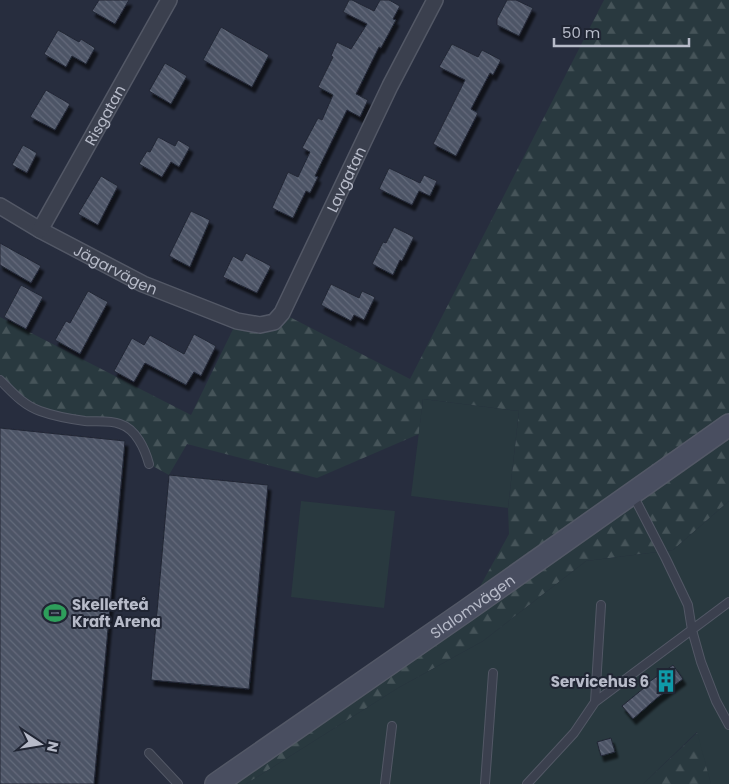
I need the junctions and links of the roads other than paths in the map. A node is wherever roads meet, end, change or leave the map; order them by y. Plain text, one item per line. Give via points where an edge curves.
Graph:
1 (169, 0) edge
2 (434, 0) edge
3 (0, 206) edge
4 (40, 230) junction
5 (237, 321) joint
6 (0, 380) edge
7 (729, 425) edge
8 (149, 464) dead end
9 (632, 494) junction
10 (729, 602) edge
11 (601, 605) dead end
12 (692, 630) junction
13 (493, 673) dead end
14 (595, 702) junction
15 (729, 725) edge
16 (392, 726) dead end
17 (149, 753) dead end
18 (178, 784) edge
19 (216, 784) edge
20 (385, 784) edge
21 (485, 784) edge
22 (526, 784) edge

1 - 4 street, Risgatan
2 - 5 street, Lavgatan via 282,313 274,322 260,325
3 - 4 street, Jägarvägen
4 - 5 street, Jägarvägen via 143,284
6 - 8 lane via 24,403 43,412 125,426 138,440
7 - 9 street, Slalomvägen
9 - 12 lane via 688,605
9 - 19 street, Slalomvägen
10 - 12 lane
11 - 14 lane
12 - 14 lane
12 - 15 lane via 716,701
13 - 21 lane
14 - 22 lane via 574,733
16 - 20 lane
17 - 18 lane

